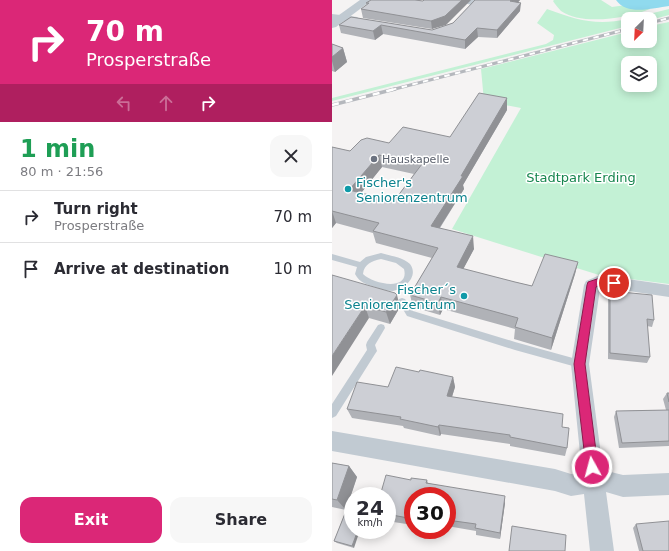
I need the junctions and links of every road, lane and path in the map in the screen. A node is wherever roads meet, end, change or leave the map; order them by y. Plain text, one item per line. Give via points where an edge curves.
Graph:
1 (367, 0) edge
2 (462, 0) edge
3 (477, 1) edge
4 (465, 13) edge
5 (335, 20) edge
6 (366, 22) edge
7 (332, 257) edge
8 (362, 265) junction
9 (669, 291) edge
10 (402, 301) dead end
11 (381, 328) dead end
12 (580, 364) junction
13 (332, 413) edge
14 (332, 441) edge
15 (594, 482) junction
16 (669, 484) edge
17 (602, 551) edge

1 - 5 street
2 - 3 street
3 - 4 street
5 - 6 street
7 - 8 lane
8 - 8 lane via 359,274 362,279 388,288 400,285 409,274 406,265 387,258 373,258
9 - 12 street via 600,281 592,285
10 - 12 lane via 410,314
11 - 13 lane via 370,345 372,351
12 - 15 street
14 - 15 street via 555,480 571,485
15 - 16 street via 605,481 623,486
15 - 17 street

